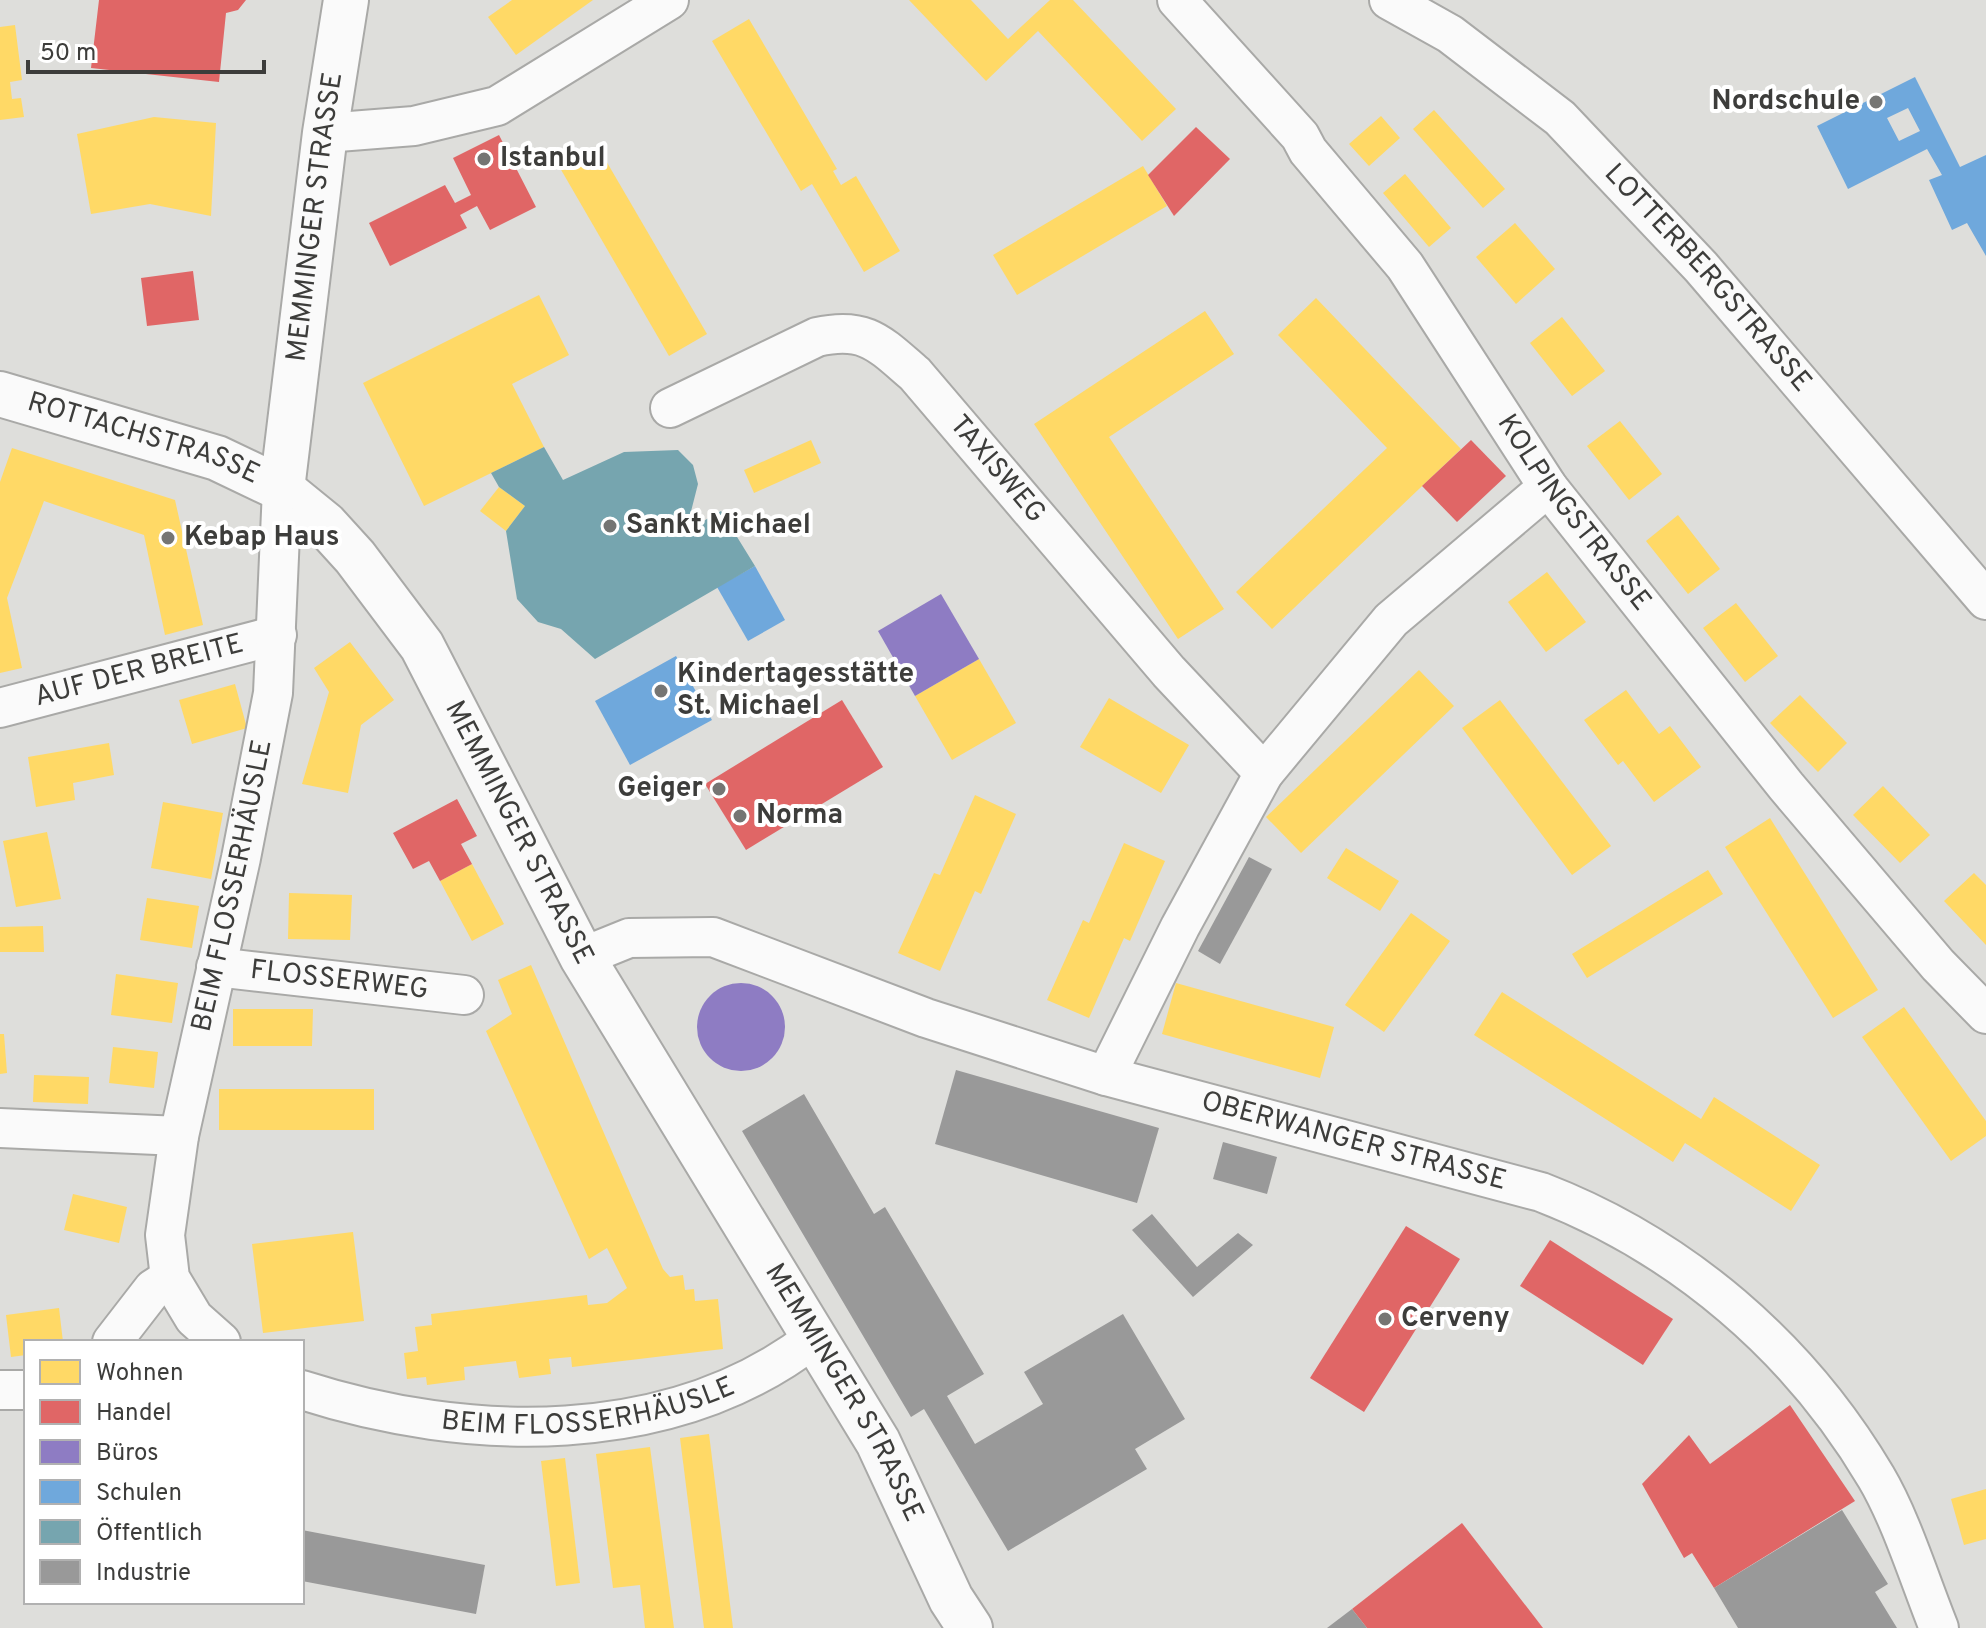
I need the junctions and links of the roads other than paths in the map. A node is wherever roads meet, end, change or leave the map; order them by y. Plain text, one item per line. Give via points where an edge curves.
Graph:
1 (346, 0) edge
2 (669, 0) edge
3 (1177, 0) edge
4 (1389, 0) edge
5 (325, 133) junction
6 (0, 394) edge
7 (670, 408) dead end
8 (1548, 487) junction
9 (282, 489) junction
10 (1986, 600) edge
11 (277, 635) junction
12 (0, 708) edge
13 (1264, 773) junction
14 (582, 957) junction
15 (216, 967) junction
16 (464, 995) dead end
17 (1986, 1014) edge
18 (1106, 1076) junction
19 (0, 1128) edge
20 (179, 1136) junction
21 (170, 1278) junction
22 (814, 1338) junction
23 (114, 1340) edge
24 (219, 1340) edge
25 (0, 1390) edge
26 (24, 1390) edge
27 (304, 1391) edge
28 (970, 1628) edge
29 (1939, 1628) edge

1 - 5 main road, MEMMINGER STRASSE
2 - 5 street via 497,106 414,126
3 - 8 street, KOLPINGSTRASSE via 1300,136 1405,266
4 - 10 street, LOTTERBERGSTRASSE via 1450,34 1560,118 1701,267
5 - 9 main road, MEMMINGER STRASSE
6 - 9 main road, ROTTACHSTRASSE via 217,458
7 - 13 street, TAXISWEG via 817,337 841,331 872,337 915,374
8 - 13 street via 1391,620
8 - 17 street, KOLPINGSTRASSE via 1786,786
9 - 11 street, BEIM FLOSSERHÄUSLE
9 - 14 main road, MEMMINGER STRASSE via 355,557 422,646
11 - 12 street, AUF DER BREITE
11 - 15 street, BEIM FLOSSERHÄUSLE via 273,693
13 - 18 street
14 - 18 street, OBERWANGER STRASSE via 629,938 713,937 926,1018
14 - 22 main road, MEMMINGER STRASSE
15 - 16 street, FLOSSERWEG
15 - 20 street, BEIM FLOSSERHÄUSLE
18 - 29 street, OBERWANGER STRASSE via 1541,1192 1588,1210 1652,1246 1750,1319 1837,1419 1878,1479
19 - 20 street
20 - 21 street, BEIM FLOSSERHÄUSLE via 165,1235
21 - 23 street via 153,1289
21 - 24 street, BEIM FLOSSERHÄUSLE via 194,1318
22 - 27 street, BEIM FLOSSERHÄUSLE via 780,1364 664,1413 581,1425 508,1426 384,1412
22 - 28 main road, MEMMINGER STRASSE via 878,1442 951,1599
25 - 26 street

